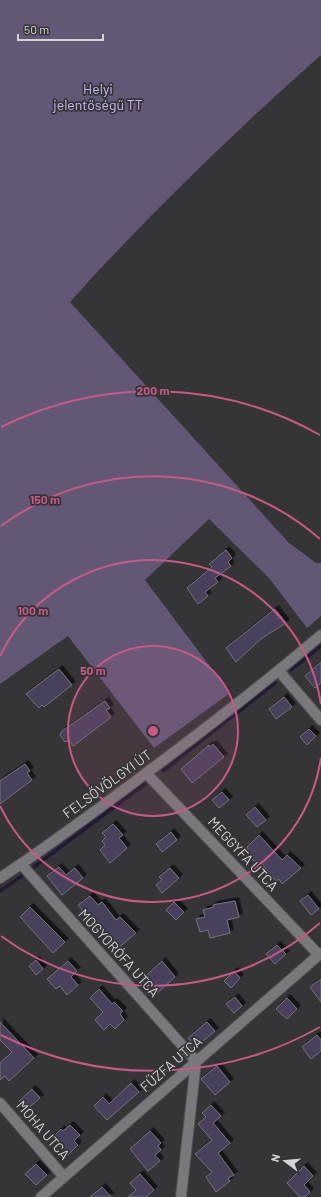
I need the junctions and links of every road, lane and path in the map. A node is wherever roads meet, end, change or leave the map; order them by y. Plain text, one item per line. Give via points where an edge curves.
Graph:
1 (321, 635) edge
2 (279, 672) junction
3 (321, 720) edge
4 (146, 773) junction
5 (21, 864) junction
6 (0, 878) edge
7 (320, 954) edge
8 (196, 1060) junction
9 (0, 1103) edge
10 (64, 1176) junction
11 (41, 1197) edge
12 (181, 1197) edge

1 - 2 street, FELSŐVÖLGYI ÚT
2 - 3 street
2 - 4 street, FELSŐVÖLGYI ÚT
4 - 5 street, FELSŐVÖLGYI ÚT
4 - 7 street, MEGGYFA UTCA
5 - 6 street, FELSŐVÖLGYI ÚT
5 - 8 street, MOGYORÓFA UTCA
7 - 8 street, FŰZFA UTCA
8 - 10 street, FŰZFA UTCA
8 - 12 street
9 - 10 street, MOHA UTCA
10 - 11 street, FŰZFA UTCA

